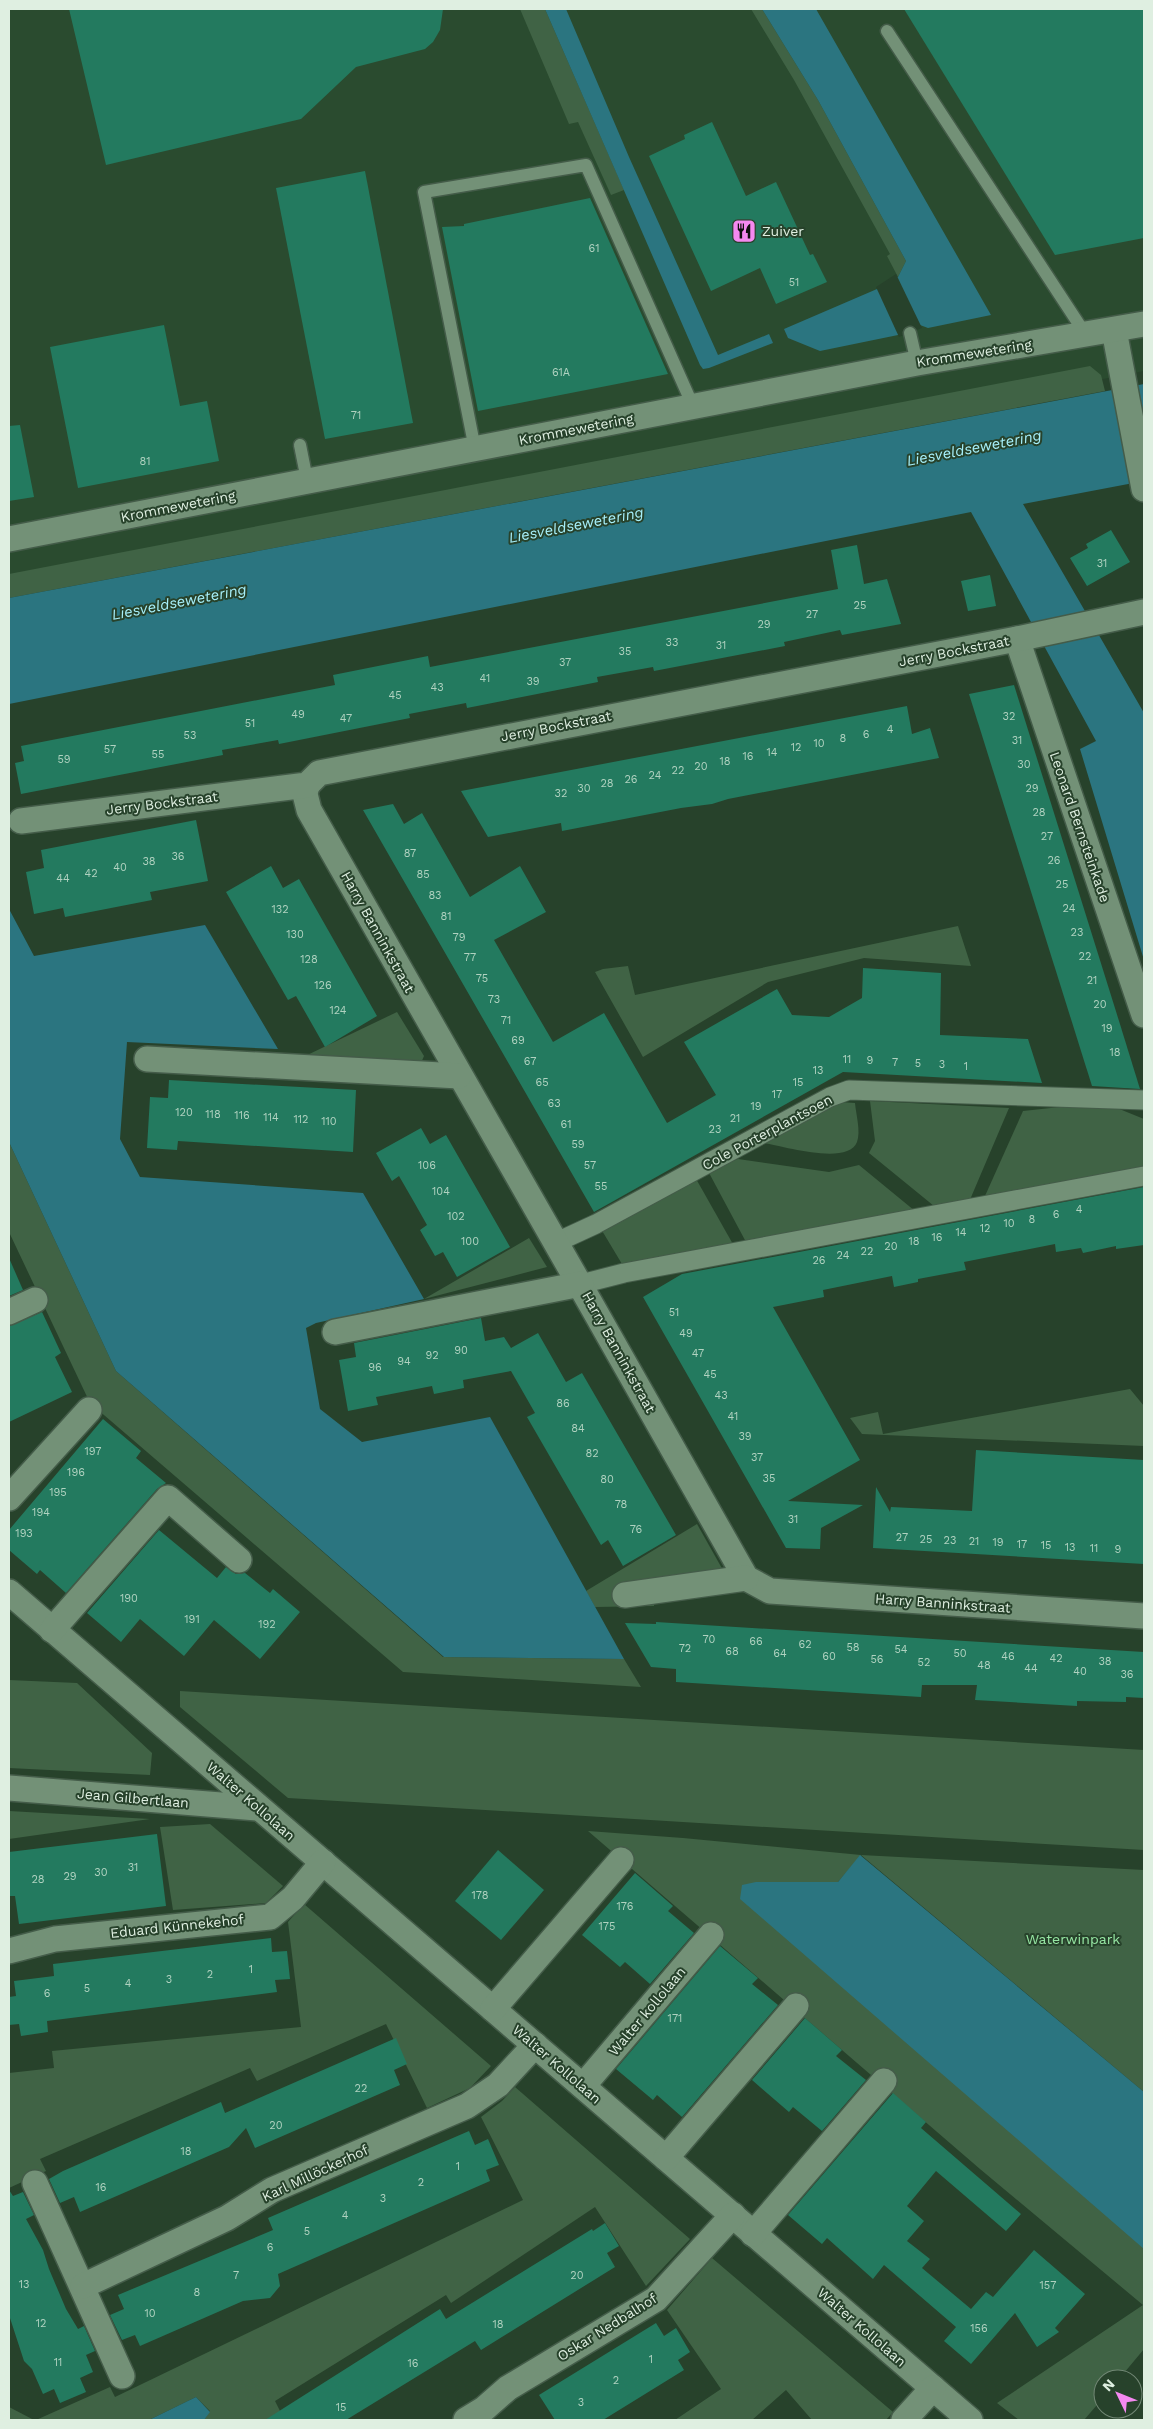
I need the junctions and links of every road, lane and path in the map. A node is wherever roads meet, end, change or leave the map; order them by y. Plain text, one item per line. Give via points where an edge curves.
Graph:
1 (887, 31) dead end
2 (1144, 324) edge
3 (1114, 330) junction
4 (910, 333) dead end
5 (1086, 335) junction
6 (917, 363) junction
7 (693, 406) junction
8 (300, 445) dead end
9 (475, 449) junction
10 (307, 480) junction
11 (1144, 487) edge
12 (9, 539) edge
13 (1144, 612) edge
14 (1026, 637) junction
15 (306, 785) junction
16 (21, 821) dead end
17 (1144, 1015) edge
18 (147, 1059) dead end
19 (459, 1076) junction
20 (1144, 1100) edge
21 (1144, 1176) edge
22 (556, 1242) junction
23 (581, 1284) junction
24 (35, 1300) dead end
25 (9, 1312) edge
26 (335, 1332) dead end
27 (89, 1410) dead end
28 (9, 1498) edge
29 (239, 1560) dead end
30 (746, 1578) junction
31 (9, 1592) edge
32 (625, 1595) dead end
33 (1144, 1616) edge
34 (52, 1630) junction
35 (9, 1788) edge
36 (258, 1808) junction
37 (621, 1860) dead end
38 (323, 1862) junction
39 (711, 1935) dead end
40 (9, 1951) edge
41 (796, 2006) dead end
42 (493, 2009) junction
43 (535, 2045) junction
44 (884, 2081) dead end
45 (583, 2086) junction
46 (666, 2158) junction
47 (35, 2183) dead end
48 (733, 2216) junction
49 (754, 2234) junction
50 (82, 2286) junction
51 (122, 2376) dead end
52 (933, 2388) junction
53 (466, 2420) edge
54 (904, 2420) edge
55 (970, 2420) edge

1 - 5 lane
2 - 3 street, Krommewetering
3 - 5 street, Krommewetering
3 - 11 street
4 - 6 lane
5 - 6 street, Krommewetering
6 - 7 street, Krommewetering
7 - 9 street, Krommewetering
7 - 9 lane via 586,165 424,192
8 - 10 lane
9 - 10 street, Krommewetering
10 - 12 street, Krommewetering
13 - 14 street, Jerry Bockstraat
14 - 15 street, Jerry Bockstraat via 319,773
14 - 17 street, Leonard Bernsteinkade
15 - 16 street, Jerry Bockstraat
15 - 19 street, Harry Banninkstraat via 309,810
18 - 19 street
19 - 22 street, Harry Banninkstraat
20 - 22 street, Cole Porterplantsoen via 849,1090 830,1097 596,1224
21 - 23 street via 624,1273
22 - 23 street, Harry Banninkstraat
23 - 26 street, Harry Banninkstraat
23 - 30 street, Harry Banninkstraat
24 - 25 street
27 - 28 street
29 - 34 street via 168,1498
30 - 32 street
30 - 33 street, Harry Banninkstraat via 770,1591
31 - 34 street, Walter Kollolaan
34 - 36 street, Walter Kollolaan
35 - 36 street, Jean Gilbertlaan
36 - 38 street, Walter Kollolaan
37 - 42 street
38 - 40 street, Eduard Künnekehof via 293,1898 270,1916 54,1939
38 - 42 street, Walter Kollolaan
39 - 45 street, Walter kollolaan
41 - 46 street
42 - 43 street, Walter Kollolaan
43 - 45 street, Walter Kollolaan
43 - 50 street, Karl Millöckerhof via 498,2086 468,2106 272,2190 227,2218
44 - 49 street
45 - 46 street, Walter Kollolaan
46 - 48 street, Walter Kollolaan
47 - 50 street
48 - 49 street, Walter Kollolaan
48 - 53 street, Oskar Nedbalhof via 656,2299 508,2388
49 - 52 street, Walter Kollolaan
50 - 51 street
52 - 54 street
52 - 55 street, Walter Kollolaan

